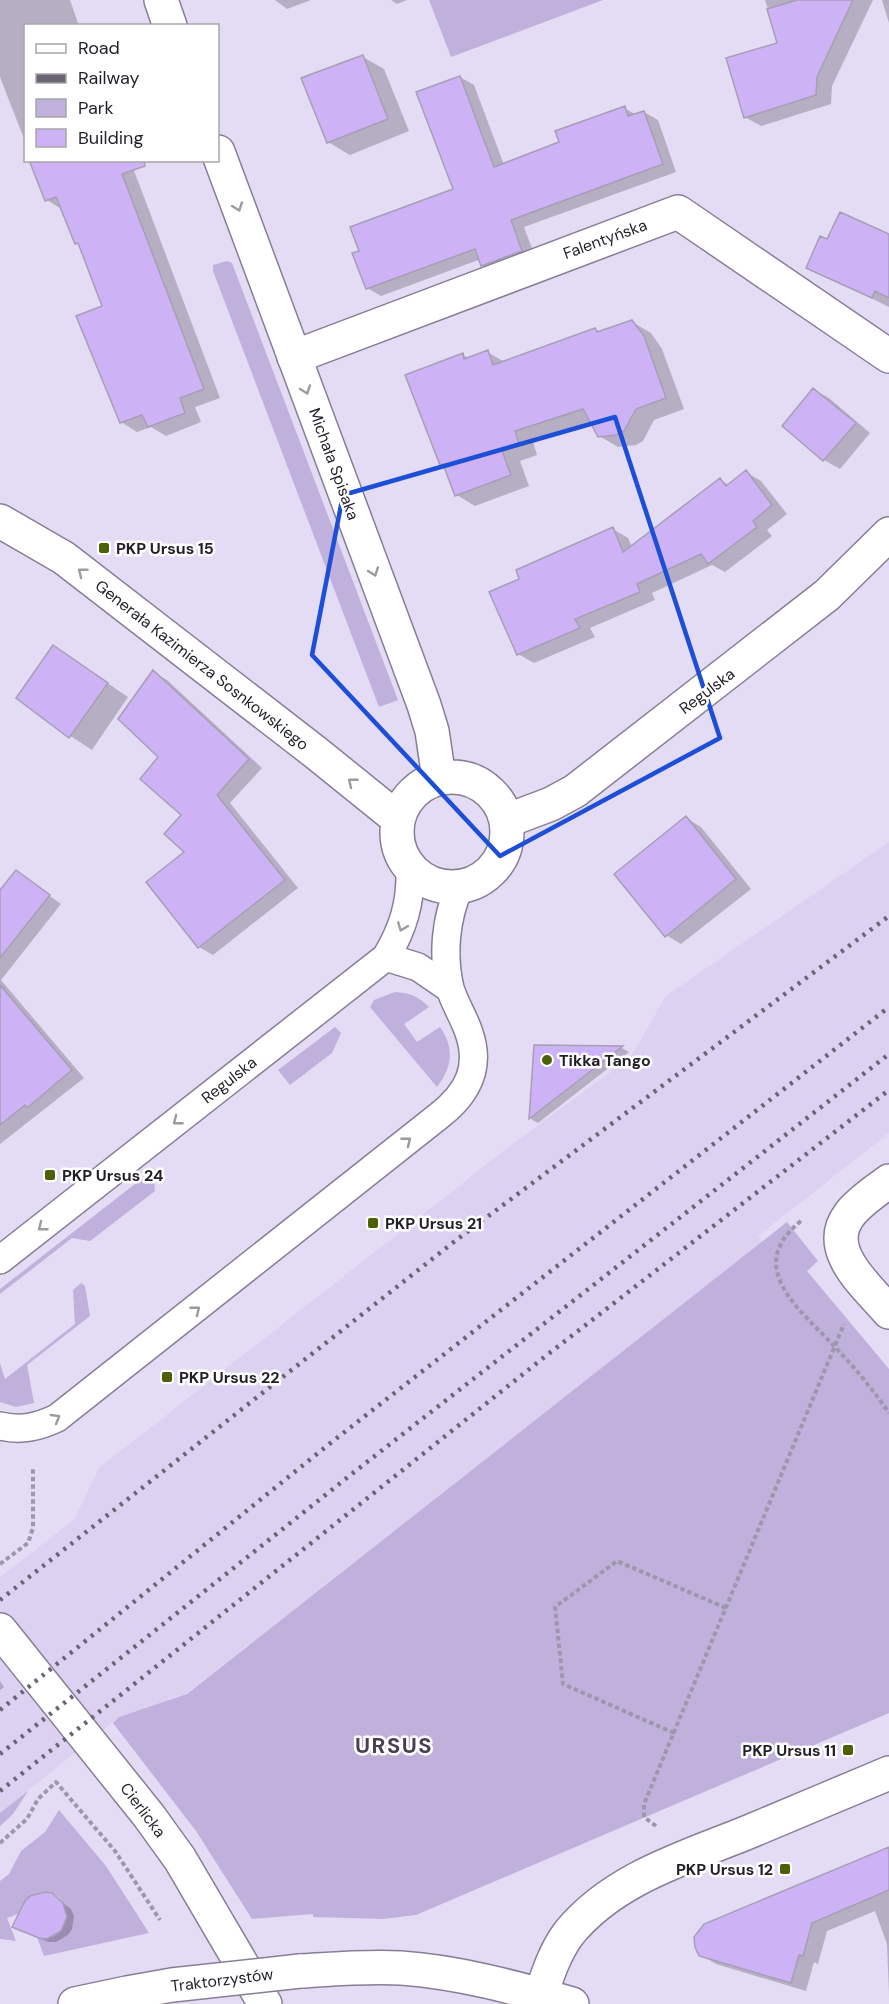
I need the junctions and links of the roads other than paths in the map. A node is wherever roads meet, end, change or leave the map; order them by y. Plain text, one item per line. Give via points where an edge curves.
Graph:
1 (161, 0) edge
2 (170, 24) edge
3 (219, 155) edge
4 (889, 356) edge
5 (294, 357) junction
6 (0, 521) edge
7 (889, 534) edge
8 (439, 778) junction
9 (398, 819) junction
10 (506, 821) junction
11 (410, 870) junction
12 (459, 888) junction
13 (386, 957) junction
14 (450, 988) junction
15 (889, 1181) edge
16 (0, 1260) edge
17 (889, 1312) edge
18 (0, 1426) edge
19 (0, 1630) edge
20 (889, 1773) edge
21 (542, 1995) junction
22 (75, 2004) edge
23 (266, 2004) edge
24 (572, 2004) edge

1 - 2 street
3 -> 5 street, Michała Spisaka
4 - 5 street, Falentyńska via 678,212
5 -> 8 street, Michała Spisaka via 424,705
9 -> 6 street, Generała Kazimierza Sosnkowskiego via 64,558
7 - 10 street, Regulska via 801,617 575,791
8 - 9 street via 412,793
8 - 10 street via 454,777 482,786 493,795
9 - 11 street via 396,837
10 - 12 street via 508,835 499,862 477,883
11 - 12 street via 441,887
11 -> 13 lane, Regulska via 407,912
12 - 14 lane via 446,943
13 - 14 lane via 418,967
13 -> 16 lane, Regulska
18 -> 14 lane via 14,1430 57,1418 456,1102 470,1079 472,1046
15 - 17 street via 850,1213 840,1240 850,1265
19 - 23 street, Cierlicka via 180,1859
20 - 21 street via 673,1863 617,1891 590,1911 570,1933 556,1953
21 - 22 street, Traktorzystów, bridge via 426,1971 375,1968 194,1982
21 - 24 street, Traktorzystów

